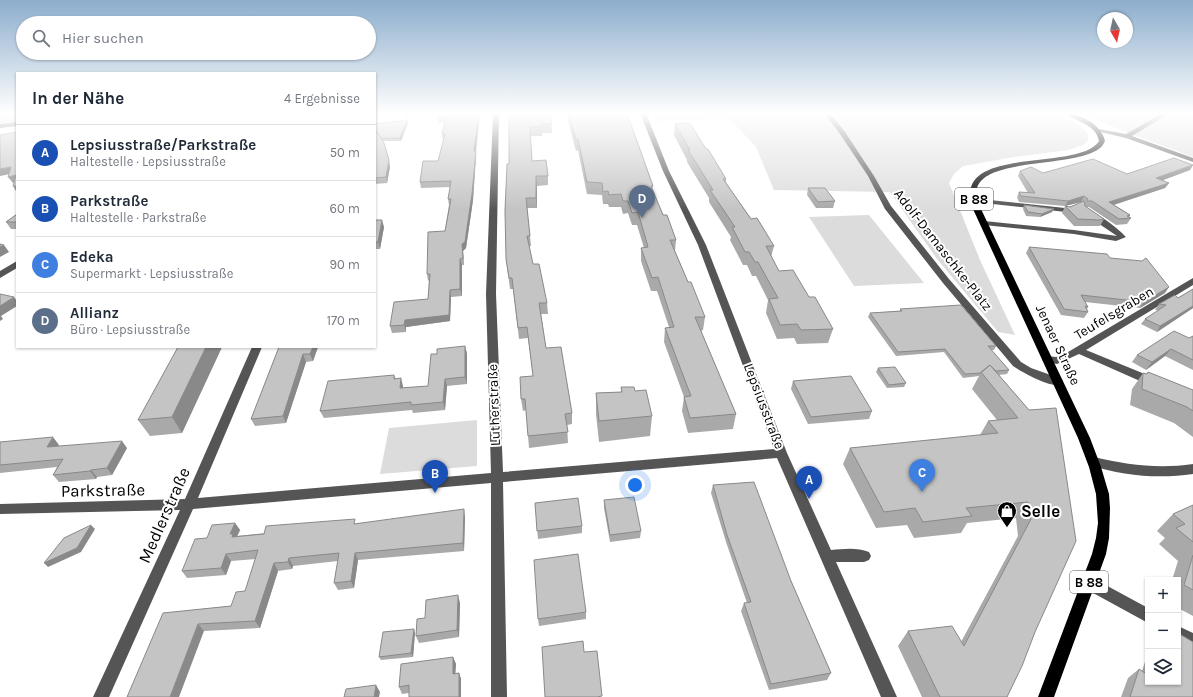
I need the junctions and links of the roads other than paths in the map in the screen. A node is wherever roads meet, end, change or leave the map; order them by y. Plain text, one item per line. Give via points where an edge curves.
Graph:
1 (495, 146) edge
2 (656, 146) edge
3 (851, 146) edge
4 (1098, 146) edge
5 (1153, 146) edge
6 (1193, 160) edge
7 (974, 200) junction
8 (984, 223) junction
9 (16, 265) edge
10 (0, 275) edge
11 (1193, 281) edge
12 (257, 348) edge
13 (1078, 350) junction
14 (1047, 359) junction
15 (1058, 382) junction
16 (1165, 387) edge
17 (781, 453) junction
18 (1094, 462) junction
19 (1193, 469) edge
20 (497, 478) junction
21 (189, 504) junction
22 (0, 509) edge
23 (827, 556) junction
24 (864, 556) dead end
25 (1089, 583) junction
26 (1145, 614) edge
27 (1181, 635) edge
28 (1193, 641) edge
29 (102, 697) edge
30 (499, 697) edge
31 (889, 697) edge
32 (1046, 697) edge

1 - 20 street, Lutherstraße via 491,294
2 - 17 street, Lepsiusstraße via 702,245
3 - 15 street, Adolf-Damaschke-Platz via 888,207 946,281 1017,364 1027,371
4 - 7 main road, B 88 via 1090,151 1011,166 986,174 973,188
5 - 6 street
7 - 8 main road, Jenaer Straße / B 88
7 - 8 street via 1066,210 1082,207 1122,237
8 - 14 main road, Jenaer Straße / B 88
9 - 10 street
11 - 13 street, Teufelsgraben
12 - 21 street, Medlerstraße
13 - 14 street, Teufelsgraben via 1057,361
13 - 16 street
14 - 15 main road, Jenaer Straße / B 88
15 - 18 main road, Jenaer Straße / B 88
17 - 20 street, Parkstraße
17 - 23 street, Lepsiusstraße
18 - 19 street via 1148,472
18 - 25 main road, Jenaer Straße / B 88 via 1103,496 1104,534
20 - 21 street, Parkstraße
20 - 30 street, Lutherstraße
21 - 22 street, Parkstraße
21 - 29 street, Medlerstraße
23 - 24 street
23 - 31 street, Lepsiusstraße
25 - 26 street
25 - 32 main road, Jenaer Straße / B 88
27 - 28 street

